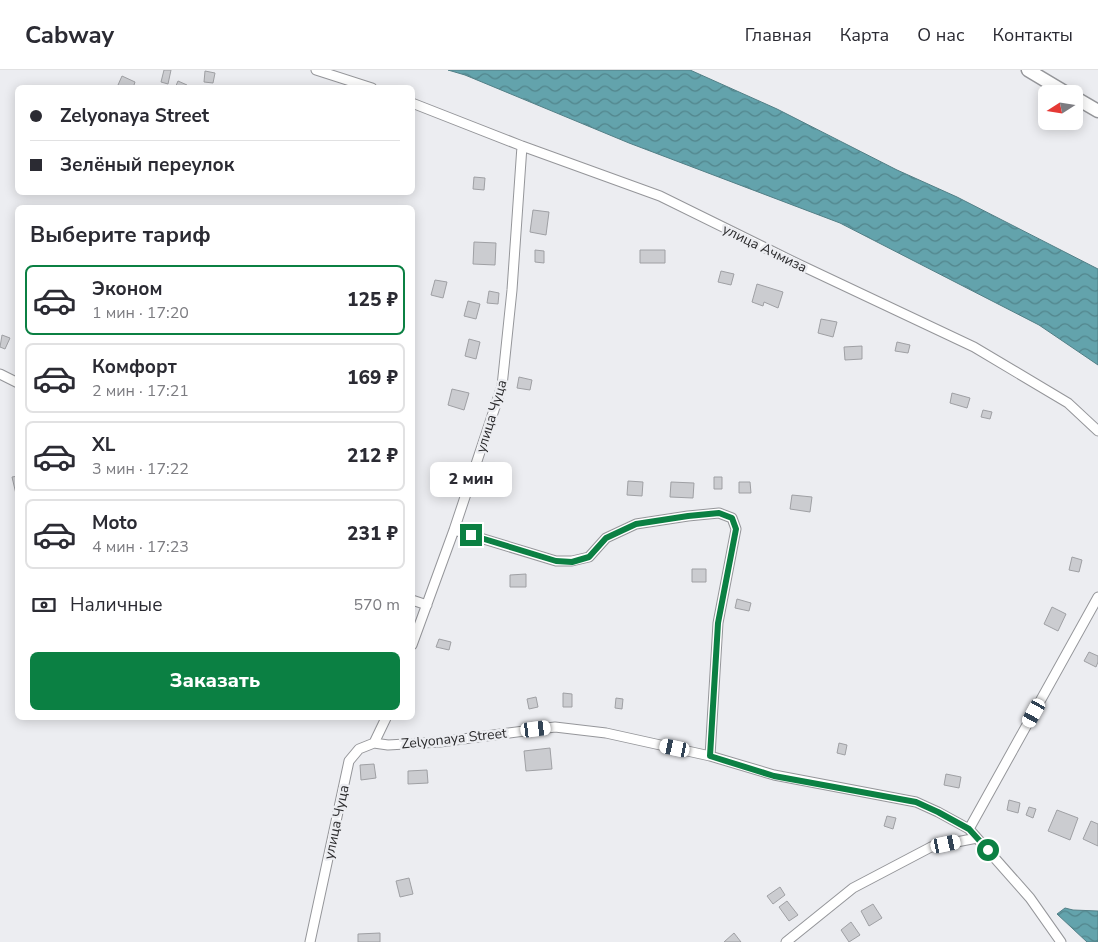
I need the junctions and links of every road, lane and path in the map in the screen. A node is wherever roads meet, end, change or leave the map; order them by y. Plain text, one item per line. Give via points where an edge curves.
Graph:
1 (316, 70) edge
2 (1028, 70) edge
3 (363, 85) edge
4 (1053, 85) edge
5 (1083, 102) edge
6 (415, 104) edge
7 (1098, 111) edge
8 (522, 146) junction
9 (0, 374) edge
10 (15, 382) edge
11 (1098, 431) edge
12 (454, 530) junction
13 (1098, 597) edge
14 (415, 601) edge
15 (427, 605) junction
16 (415, 637) edge
17 (385, 720) edge
18 (374, 743) junction
19 (710, 756) junction
20 (969, 829) junction
21 (977, 838) junction
22 (310, 942) edge
23 (786, 942) edge
24 (1061, 942) edge

1 - 3 street
2 - 4 street
5 - 7 street
6 - 8 street, улица Ачмиза
8 - 11 street, улица Ачмиза via 660,196 974,347 1068,403
8 - 12 street, улица Чуца via 502,386
9 - 10 street
12 - 15 street, улица Чуца
12 - 19 street via 556,561 572,562 589,557 606,538 636,524 719,513 732,518 736,529 718,623
13 - 20 street
14 - 15 street
15 - 16 street, улица Чуца
17 - 18 street
18 - 19 street, Zelyonaya Street via 440,742 555,727 606,733
18 - 22 street, улица Чуца via 359,749 349,761
19 - 20 street, Zelyonaya Street via 774,776 916,802
20 - 21 street, Zelyonaya Street
21 - 23 street via 931,847 853,888
21 - 24 street, Zelyonaya Street via 1030,898

